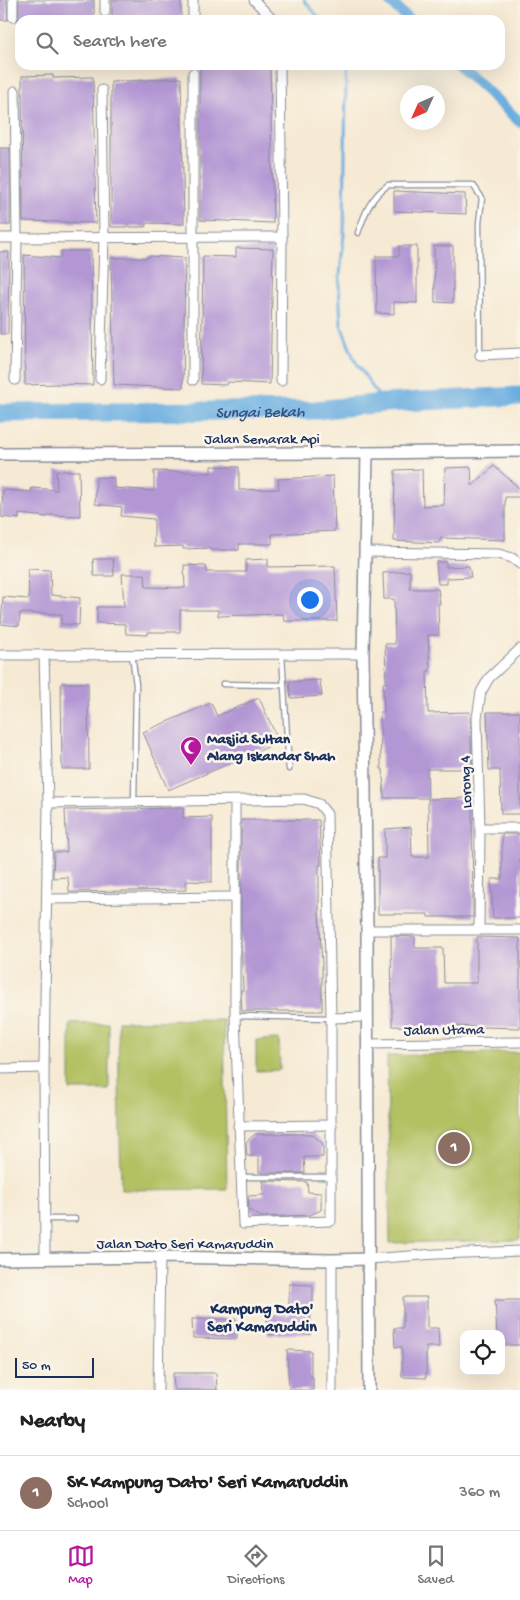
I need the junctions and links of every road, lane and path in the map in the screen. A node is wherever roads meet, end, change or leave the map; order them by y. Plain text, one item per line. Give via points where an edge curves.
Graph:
1 (13, 0) edge
2 (105, 0) edge
3 (193, 0) edge
4 (254, 0) edge
5 (105, 12) dead end
6 (193, 15) edge
7 (268, 15) edge
8 (13, 18) dead end
9 (280, 70) edge
10 (193, 73) dead end
11 (102, 90) dead end
12 (15, 91) dead end
13 (358, 233) dead end
14 (282, 237) junction
15 (0, 238) edge
16 (17, 238) junction
17 (104, 238) junction
18 (192, 238) junction
19 (520, 353) edge
20 (480, 355) joint
21 (100, 379) dead end
22 (15, 380) dead end
23 (193, 380) dead end
24 (280, 381) dead end
25 (520, 451) edge
26 (367, 453) junction
27 (1, 454) edge
28 (366, 552) junction
29 (520, 564) edge
30 (520, 649) edge
31 (282, 653) junction
32 (132, 654) junction
33 (363, 654) junction
34 (0, 655) edge
35 (44, 655) junction
36 (223, 684) dead end
37 (284, 685) junction
38 (289, 769) dead end
39 (134, 802) junction
40 (235, 802) junction
41 (48, 804) junction
42 (480, 828) junction
43 (520, 828) edge
44 (235, 897) junction
45 (47, 899) junction
46 (367, 930) junction
47 (479, 930) junction
48 (520, 930) edge
49 (236, 1016) junction
50 (368, 1017) junction
51 (331, 1018) junction
52 (520, 1042) edge
53 (367, 1044) junction
54 (44, 1068) junction
55 (0, 1069) edge
56 (332, 1125) junction
57 (238, 1126) junction
58 (240, 1177) junction
59 (332, 1177) junction
60 (45, 1219) junction
61 (75, 1219) dead end
62 (520, 1251) edge
63 (160, 1257) junction
64 (0, 1259) edge
65 (45, 1259) junction
66 (369, 1259) junction
67 (332, 1260) junction
68 (158, 1390) edge
69 (332, 1390) edge
70 (369, 1390) edge

1 - 8 street
2 - 5 street
3 - 6 street
4 - 7 street
9 - 14 street
10 - 18 street
11 - 17 street
12 - 16 street
13 - 20 lane via 370,201 388,185 473,185 482,198 479,223
14 - 18 street
14 - 24 street
15 - 16 street
16 - 17 street
16 - 22 street
17 - 18 street
17 - 21 street
18 - 23 street
19 - 20 street
25 - 26 street, Jalan Semarak Api
26 - 27 street, Jalan Semarak Api
26 - 28 street
28 - 29 street via 499,554
28 - 33 street
30 - 42 street, Lorong 4 via 489,678 481,692 477,718
31 - 32 street
31 - 33 street
31 - 37 lane
32 - 35 street
32 - 39 lane via 136,685
33 - 46 street
34 - 35 street
35 - 41 street
36 - 37 lane
37 - 38 lane
39 - 40 street
39 - 41 street
40 - 44 street
40 - 51 street via 304,799 319,804 327,814
41 - 45 street
42 - 43 street
42 - 47 street, Lorong 4
44 - 45 street
44 - 49 street
45 - 54 street
46 - 47 street
46 - 50 street
47 - 48 street
49 - 51 lane
49 - 57 street
50 - 51 street
50 - 53 street
51 - 56 street
52 - 53 street, Jalan Utama
53 - 66 street
54 - 55 street
54 - 60 street
56 - 57 street
56 - 59 street
57 - 58 street
58 - 59 lane
58 - 59 street via 242,1224 331,1221
60 - 61 lane
60 - 65 street
62 - 66 street
63 - 65 street, Jalan Dato Seri Kamaruddin
63 - 67 street, Jalan Dato Seri Kamaruddin
63 - 68 street
64 - 65 street, Jalan Dato Seri Kamaruddin
66 - 67 street, Jalan Dato Seri Kamaruddin
66 - 70 street
67 - 69 street

